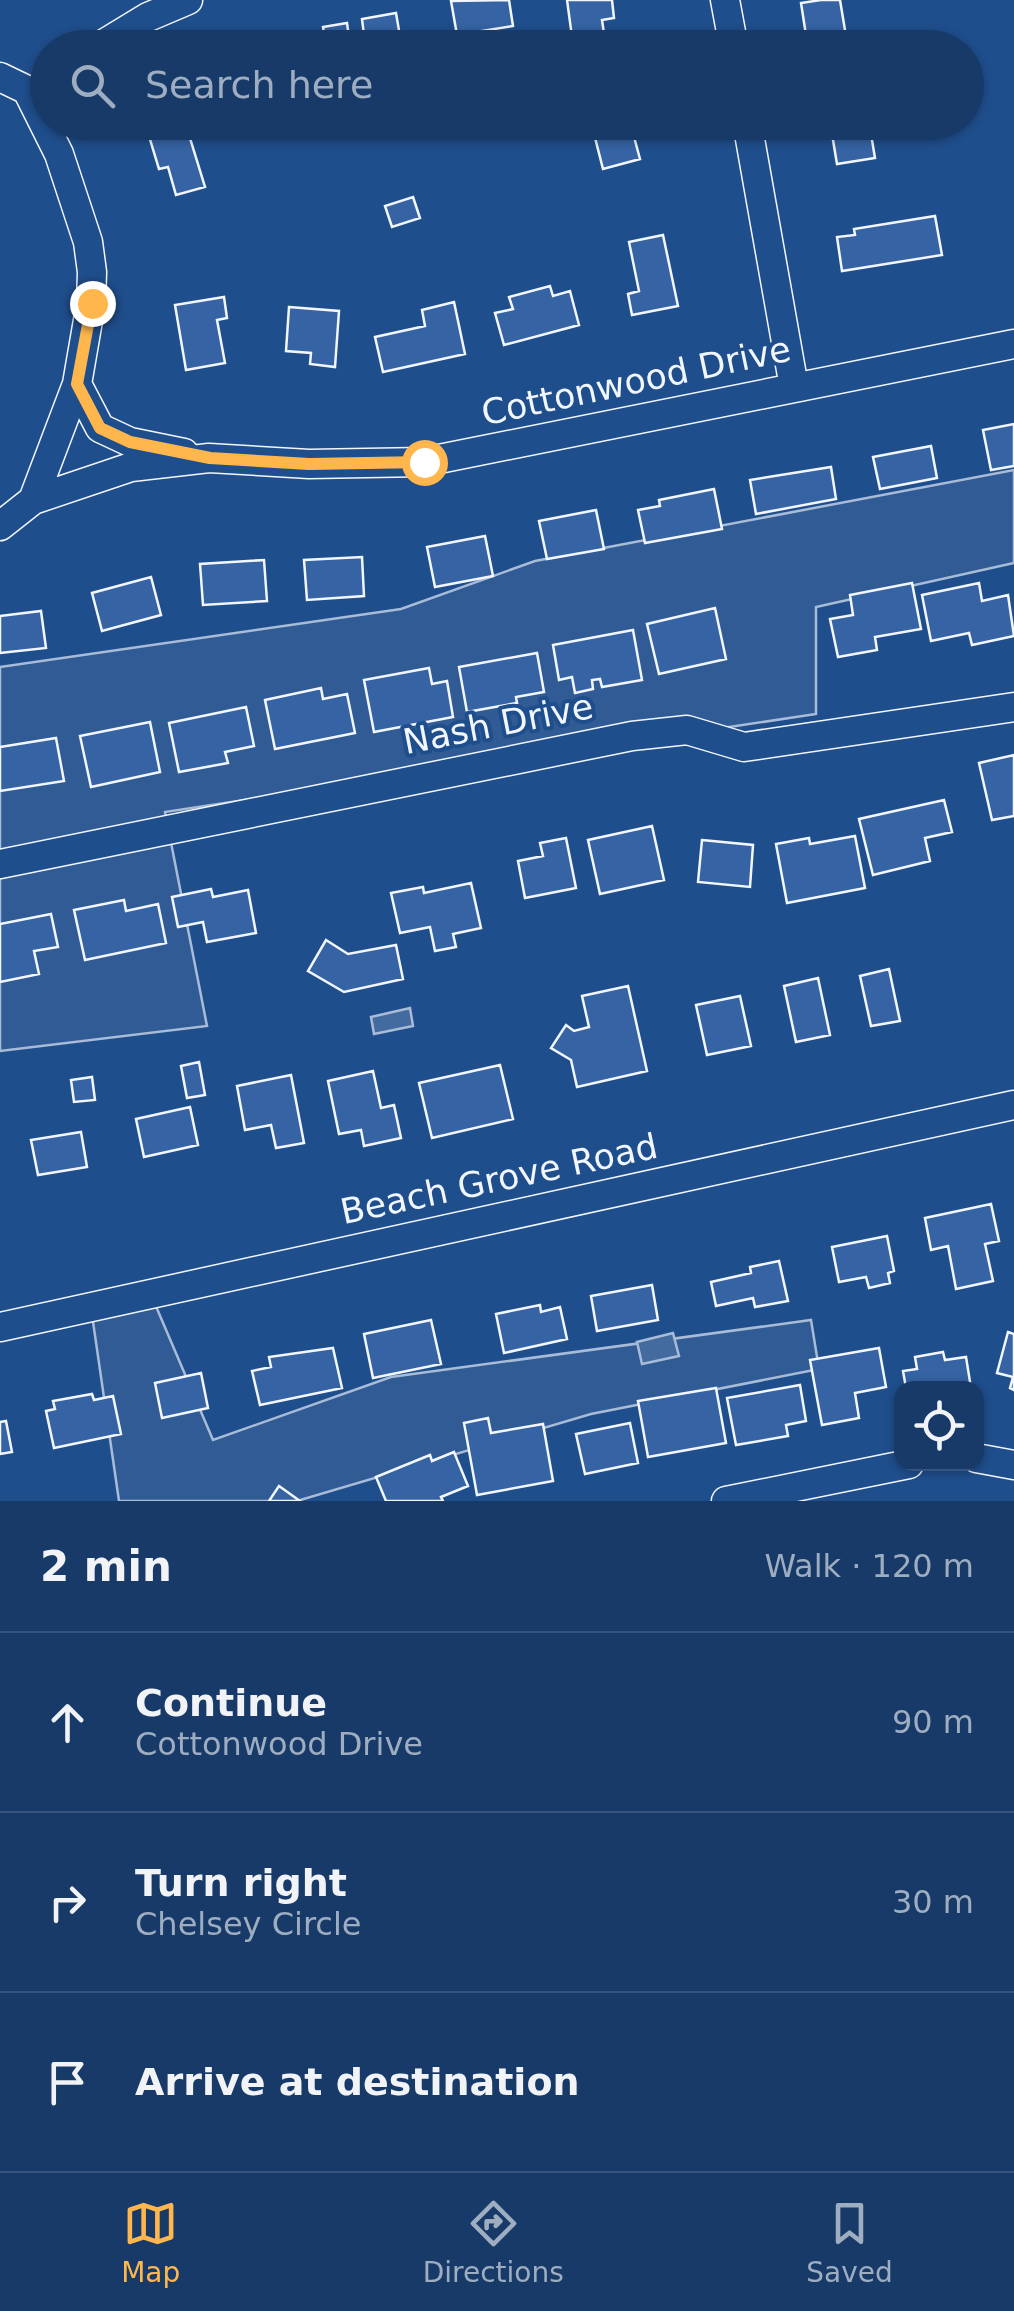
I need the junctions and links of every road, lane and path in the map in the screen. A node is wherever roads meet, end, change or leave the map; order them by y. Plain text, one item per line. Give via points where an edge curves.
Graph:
1 (188, 0) edge
2 (726, 0) edge
3 (128, 30) edge
4 (731, 30) edge
5 (0, 77) edge
6 (30, 83) edge
7 (54, 140) edge
8 (750, 140) edge
9 (1014, 344) edge
10 (77, 384) junction
11 (794, 387) junction
12 (210, 458) junction
13 (33, 500) junction
14 (0, 526) edge
15 (1014, 707) edge
16 (0, 864) edge
17 (1014, 1105) edge
18 (0, 1327) edge
19 (984, 1459) edge
20 (1014, 1465) edge
21 (894, 1467) edge
22 (726, 1501) edge

1 - 3 street
2 - 4 street
5 - 6 street
7 - 10 street via 88,242 92,303
8 - 11 street
9 - 11 street, Cottonwood Drive
10 - 12 street, Cottonwood Drive via 100,428 130,442
10 - 13 street
11 - 12 street, Cottonwood Drive via 424,462
12 - 13 street, Cottonwood Drive via 131,467
13 - 14 street
15 - 16 street, Nash Drive via 744,747 687,730 632,736
17 - 18 street, Beach Grove Road
19 - 20 street
21 - 22 street

